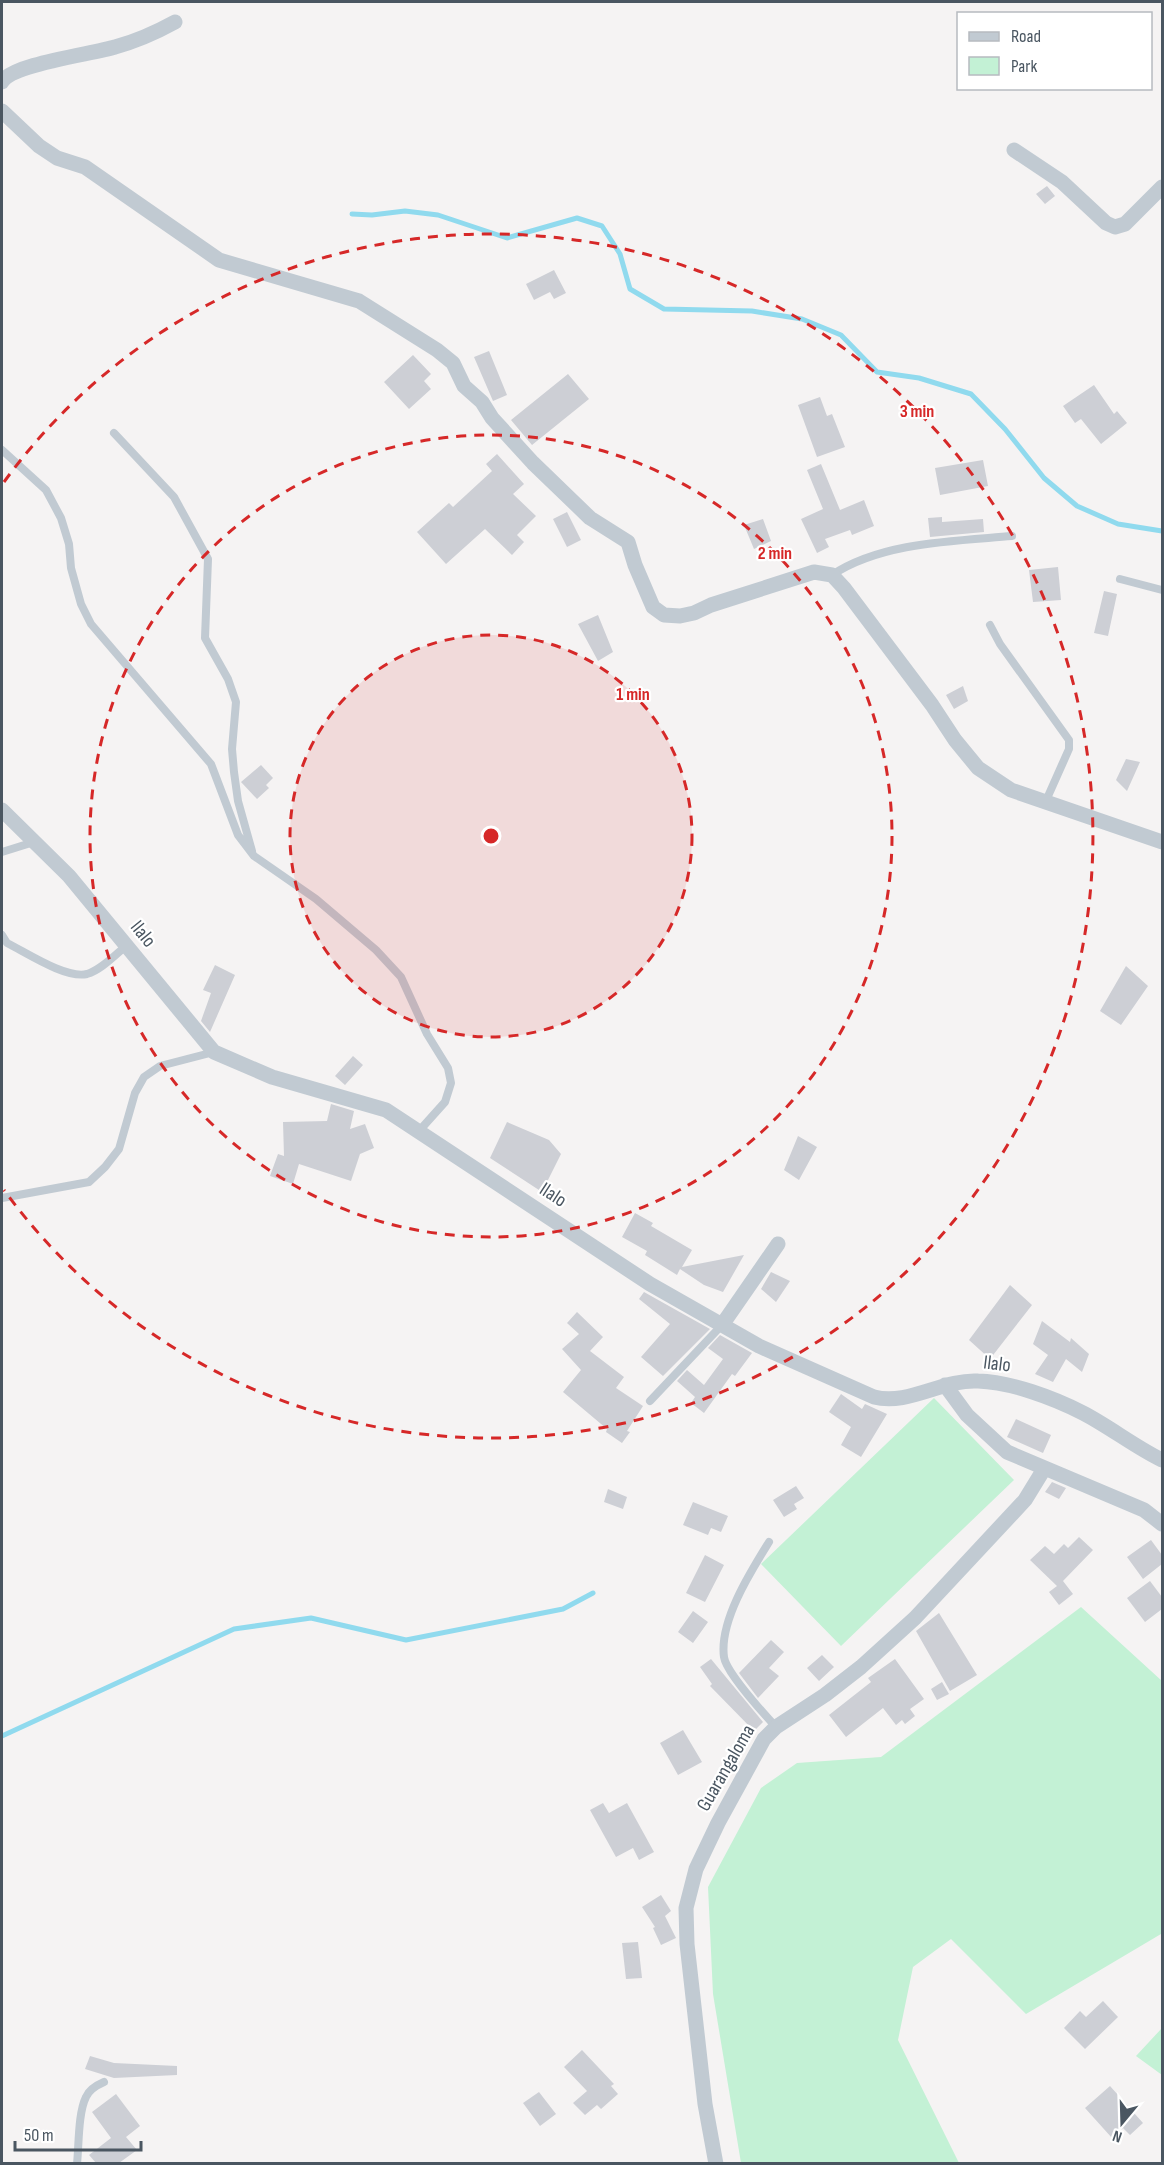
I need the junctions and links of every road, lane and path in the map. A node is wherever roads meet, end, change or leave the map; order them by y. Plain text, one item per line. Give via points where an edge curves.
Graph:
1 (175, 22) dead end
2 (2, 82) edge
3 (2, 111) edge
4 (1014, 150) dead end
5 (1162, 187) edge
6 (114, 433) dead end
7 (2, 450) edge
8 (1012, 536) dead end
9 (832, 575) junction
10 (1120, 579) dead end
11 (1162, 590) edge
12 (990, 625) dead end
13 (1046, 803) junction
14 (2, 810) edge
15 (35, 842) junction
16 (1162, 842) edge
17 (2, 852) edge
18 (254, 856) junction
19 (2, 935) edge
20 (4, 944) edge
21 (126, 946) junction
22 (214, 1052) junction
23 (419, 1131) junction
24 (2, 1198) edge
25 (778, 1244) dead end
26 (722, 1325) junction
27 (945, 1385) junction
28 (650, 1401) dead end
29 (1162, 1460) edge
30 (1044, 1469) junction
31 (1162, 1524) edge
32 (769, 1542) dead end
33 (776, 1727) junction
34 (104, 2082) dead end
35 (77, 2163) edge
36 (716, 2163) edge

1 - 2 street via 148,37 113,48 19,70
3 - 9 street via 39,146 57,158 85,167 219,260 359,301 453,363 464,386 482,402 532,464 590,518 628,542 653,607 664,615 694,613 814,572
4 - 5 street via 1062,182 1115,227 1125,224
6 - 18 lane via 174,497 208,559 205,638 236,702 234,772
7 - 18 lane via 46,490 61,518 81,604 91,624 211,764 238,835
8 - 9 lane via 936,543 880,554
9 - 13 street via 978,768 1011,790
10 - 11 lane
12 - 13 lane via 1069,740 1069,749
13 - 16 street
14 - 15 street, Ilalo
15 - 17 lane
15 - 21 street, Ilalo via 69,876
18 - 23 lane via 316,899 401,977 448,1068 451,1083 445,1102
19 - 20 lane
20 - 21 lane via 76,975 89,974
21 - 22 street, Ilalo
22 - 23 street, Ilalo via 272,1077 386,1110
22 - 24 lane via 160,1066 144,1077 135,1093 119,1149 88,1182
23 - 26 street, Ilalo via 650,1284
25 - 26 street
26 - 27 street, Ilalo via 759,1346 874,1397 892,1399
26 - 28 lane
27 - 29 street, Ilalo via 977,1381 1021,1388 1083,1413
27 - 30 street via 967,1415 1007,1452
30 - 31 street via 1144,1510
30 - 33 street, Guarangaloma via 1025,1500 915,1618 861,1667
32 - 33 lane via 744,1583 727,1625 724,1658 746,1693
33 - 36 street, Guarangaloma via 764,1739 718,1822 696,1869 686,1908 705,2104
34 - 35 lane via 86,2096

